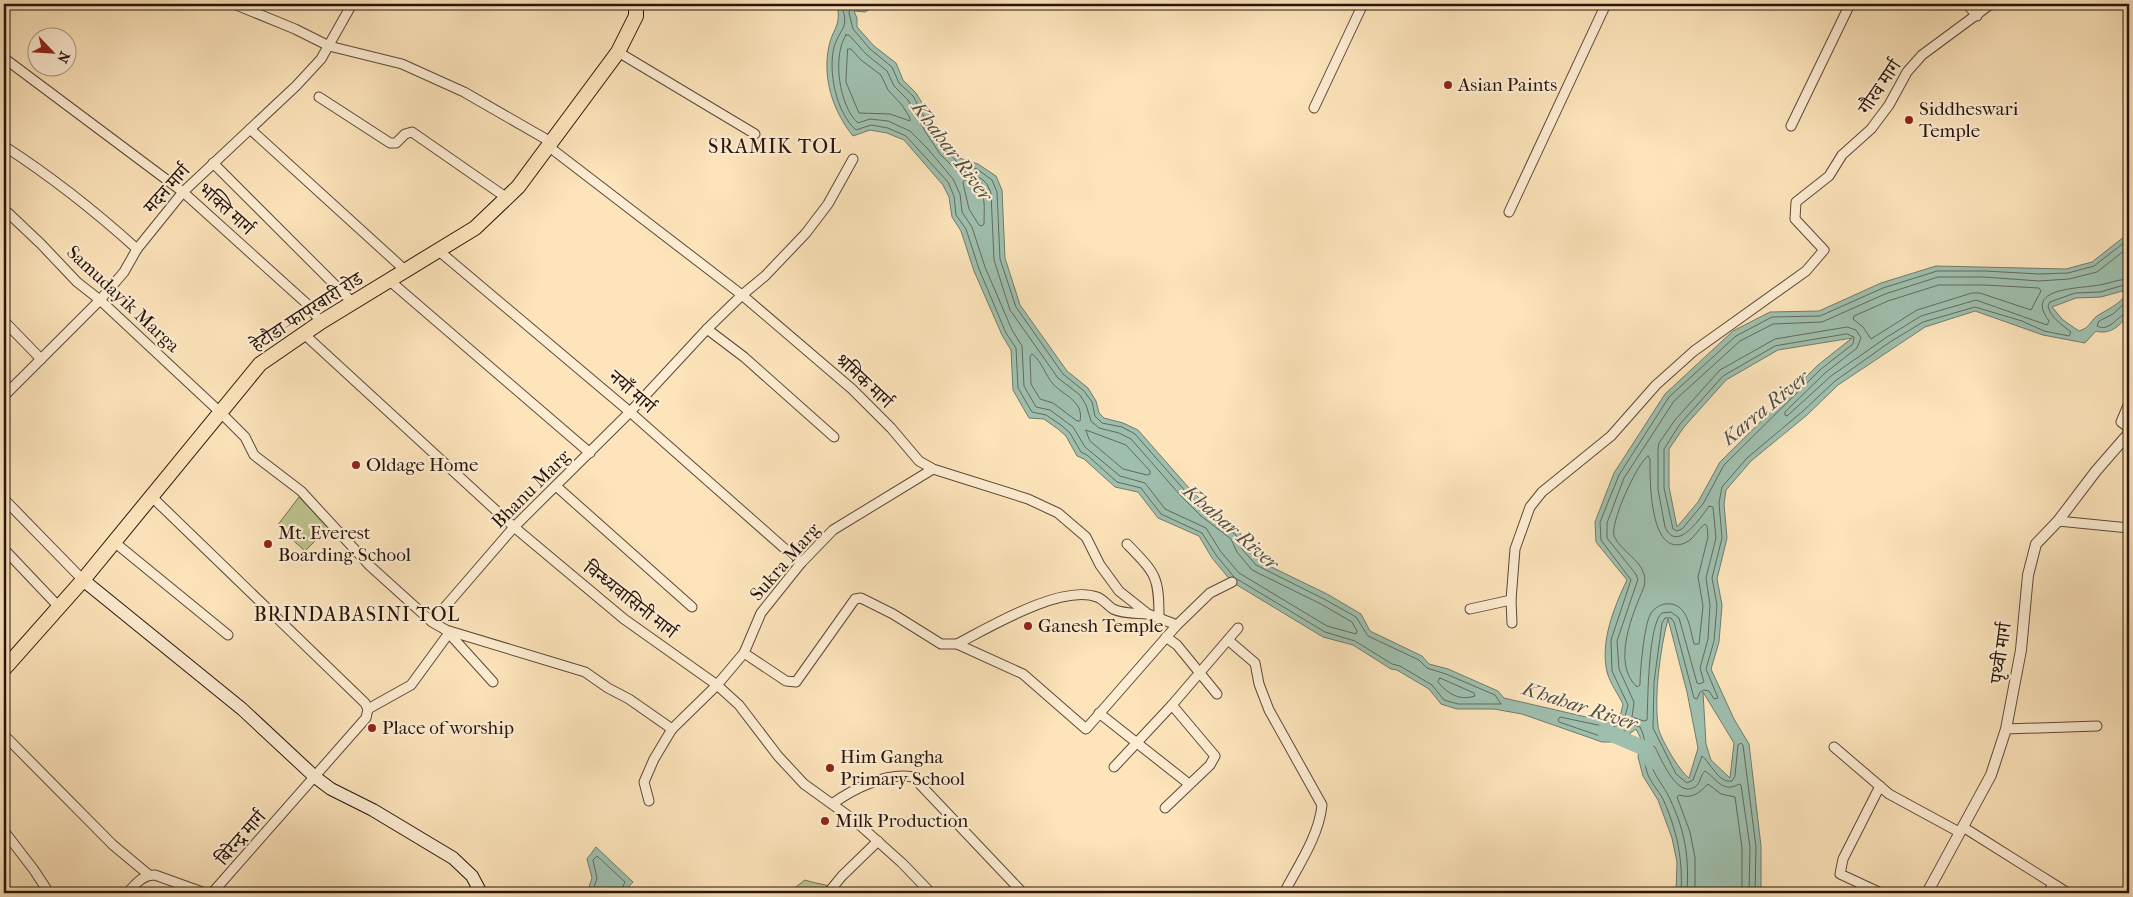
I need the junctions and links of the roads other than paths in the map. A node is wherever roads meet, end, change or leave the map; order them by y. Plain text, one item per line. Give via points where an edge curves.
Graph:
1 (234, 4) edge
2 (352, 4) edge
3 (636, 4) edge
4 (1363, 4) edge
5 (1606, 4) edge
6 (1850, 4) edge
7 (1967, 4) edge
8 (1991, 4) edge
9 (1977, 16) junction
10 (329, 46) junction
11 (618, 52) junction
12 (4, 58) edge
13 (320, 97) dead end
14 (1314, 108) dead end
15 (1791, 126) dead end
16 (250, 129) junction
17 (755, 134) dead end
18 (550, 144) junction
19 (4, 146) edge
20 (853, 159) dead end
21 (213, 164) junction
22 (182, 192) junction
23 (507, 198) junction
24 (4, 209) edge
25 (1509, 212) dead end
26 (137, 249) junction
27 (439, 251) junction
28 (406, 271) junction
29 (390, 281) junction
30 (742, 295) junction
31 (100, 300) junction
32 (353, 303) junction
33 (4, 321) edge
34 (321, 322) junction
35 (707, 329) junction
36 (304, 334) junction
37 (41, 359) junction
38 (4, 396) edge
39 (2129, 403) edge
40 (630, 412) junction
41 (221, 413) junction
42 (2129, 428) edge
43 (2129, 433) edge
44 (834, 437) dead end
45 (590, 453) junction
46 (933, 470) junction
47 (556, 486) junction
48 (152, 497) junction
49 (4, 499) edge
50 (2058, 521) junction
51 (514, 527) junction
52 (2129, 528) edge
53 (113, 541) junction
54 (1127, 544) dead end
55 (4, 549) edge
56 (801, 563) junction
57 (82, 580) junction
58 (1232, 582) dead end
59 (1511, 600) junction
60 (59, 607) junction
61 (692, 607) dead end
62 (1470, 610) dead end
63 (1148, 614) junction
64 (1158, 618) junction
65 (432, 622) junction
66 (1512, 623) dead end
67 (1177, 625) junction
68 (1238, 628) dead end
69 (447, 631) junction
70 (228, 635) dead end
71 (1166, 636) junction
72 (1228, 640) junction
73 (957, 644) junction
74 (744, 653) junction
75 (4, 669) edge
76 (1199, 672) junction
77 (493, 682) dead end
78 (717, 685) junction
79 (1217, 694) dead end
80 (1172, 705) junction
81 (368, 709) junction
82 (1099, 713) junction
83 (2097, 726) dead end
84 (672, 729) junction
85 (2006, 729) junction
86 (4, 735) edge
87 (1136, 743) junction
88 (1834, 747) dead end
89 (1114, 767) dead end
90 (315, 777) junction
91 (1189, 784) junction
92 (1880, 786) junction
93 (649, 801) dead end
94 (832, 804) junction
95 (1165, 808) dead end
96 (1961, 829) junction
97 (4, 832) edge
98 (878, 841) junction
99 (149, 875) junction
100 (2054, 884) junction
101 (49, 893) edge
102 (127, 893) edge
103 (206, 893) edge
104 (481, 893) edge
105 (828, 893) edge
106 (931, 893) edge
107 (1023, 893) edge
108 (1284, 893) edge
109 (1881, 893) edge
110 (1927, 893) edge
111 (2048, 893) edge
112 (2068, 893) edge

1 - 10 street, श्रमिक मार्ग
2 - 10 street, मदन मार्ग
3 - 11 highway, हेटौडा-फापरबारी रोड via 636,16
4 - 14 street
5 - 25 street
6 - 15 street
7 - 9 street
8 - 9 street, गौरव मार्ग
9 - 59 street, गौरव मार्ग via 1922,55 1907,72 1871,129 1842,155 1829,176 1796,202 1795,219 1824,250 1806,271 1694,352 1656,386 1611,436 1542,492 1530,507 1515,549
10 - 16 street, मदन मार्ग via 296,86
10 - 18 street, श्रमिक मार्ग via 402,64 464,92
11 - 17 street
11 - 18 highway, हेटौडा-फापरबारी रोड
12 - 22 street, भक्ति मार्ग
13 - 23 street via 390,143 396,143 412,132
16 - 21 street, मदन मार्ग
16 - 28 street
18 - 23 highway, हेटौडा-फापरबारी रोड
18 - 30 street, श्रमिक मार्ग
19 - 26 street via 96,212
20 - 30 street, Bhanu Marg via 828,204 806,233 766,276
21 - 22 street, मदन मार्ग
21 - 32 street
22 - 26 street, मदन मार्ग
22 - 34 street, भक्ति मार्ग via 306,303
23 - 27 highway, हेटौडा-फापरबारी रोड via 474,228
24 - 31 street, Samudayik Marga via 77,282
26 - 31 street, मदन मार्ग via 124,272
27 - 28 highway, हेटौडा-फापरबारी रोड
27 - 40 street, नयाँ मार्ग
28 - 29 highway, हेटौडा-फापरबारी रोड
29 - 32 highway, हेटौडा-फापरबारी रोड
29 - 45 street
30 - 35 street, Bhanu Marg
30 - 46 street, श्रमिक मार्ग via 852,389 919,461
31 - 37 street, मदन मार्ग
31 - 41 street, Samudayik Marga
32 - 34 highway, हेटौडा-फापरबारी रोड
33 - 37 street
34 - 36 highway, हेटौडा-फापरबारी रोड
35 - 40 street, Bhanu Marg
35 - 44 street via 744,357
36 - 41 highway, हेटौडा-फापरबारी रोड via 260,364
36 - 51 street, विन्ध्यवासिनी मार्ग
37 - 38 street, मदन मार्ग
39 - 42 street via 2122,422
40 - 45 street, Bhanu Marg
40 - 56 street, नयाँ मार्ग
41 - 48 highway, हेटौडा-फापरबारी रोड
41 - 65 street via 245,437 254,455 301,491 370,566
43 - 50 street, पृथ्वी मार्ग
45 - 47 street, Bhanu Marg
46 - 56 street, Sukra Marg via 833,530
46 - 63 street, श्रमिक मार्ग via 1028,499 1058,513 1086,538 1119,591
47 - 51 street, Bhanu Marg
47 - 61 street
48 - 53 highway, हेटौडा-फापरबारी रोड
48 - 81 street via 365,702
49 - 57 street
50 - 52 street
50 - 85 street, पृथ्वी मार्ग via 2036,544 2028,575 2021,650
51 - 65 street, Bhanu Marg
51 - 78 street, विन्ध्यवासिनी मार्ग via 624,619
53 - 57 highway, हेटौडा-फापरबारी रोड
53 - 70 street
54 - 64 street via 1150,569 1159,588
55 - 60 street
56 - 74 street, Sukra Marg via 761,613
57 - 60 highway, हेटौडा-फापरबारी रोड
57 - 90 main road via 242,709
58 - 67 street via 1210,593
59 - 62 street
59 - 66 street
60 - 75 highway, हेटौडा-फापरबारी रोड
63 - 64 street, श्रमिक मार्ग
63 - 73 street via 1114,610 1098,597 1064,597 1045,601
64 - 67 street, श्रमिक मार्ग
65 - 69 street
67 - 71 street
68 - 72 street
69 - 77 street
69 - 81 street via 411,686
69 - 84 street via 585,672
71 - 76 street
71 - 82 street
72 - 76 street
72 - 108 street via 1255,663 1269,710 1322,805 1313,836
73 - 74 street via 941,644 861,598 855,599 796,682 786,681
73 - 82 street via 1023,674 1086,729
74 - 78 street, Sukra Marg
76 - 79 street
76 - 80 street
78 - 84 street, Sukra Marg
78 - 94 street, विन्ध्यवासिनी मार्ग via 739,706 804,784
80 - 87 street
80 - 91 street via 1215,756
81 - 90 street, बिरेन्द्र मार्ग via 366,718
82 - 87 street
83 - 85 street
84 - 93 street, Sukra Marg via 644,782
85 - 96 street, पृथ्वी मार्ग via 1990,775
86 - 99 street via 113,845
87 - 89 street
87 - 91 street
88 - 92 street
90 - 103 street, बिरेन्द्र मार्ग via 225,880 213,892
90 - 104 main road via 453,858 472,876
91 - 95 street
92 - 96 street via 1889,794
92 - 109 street via 1843,859 1840,874
94 - 98 street, विन्ध्यवासिनी मार्ग
94 - 107 street via 846,794 889,778 913,777
96 - 100 street
96 - 110 street, पृथ्वी मार्ग
97 - 101 street
98 - 105 street
98 - 106 street, विन्ध्यवासिनी मार्ग
99 - 102 street
99 - 103 street, बिरेन्द्र मार्ग
100 - 111 street
100 - 112 street

